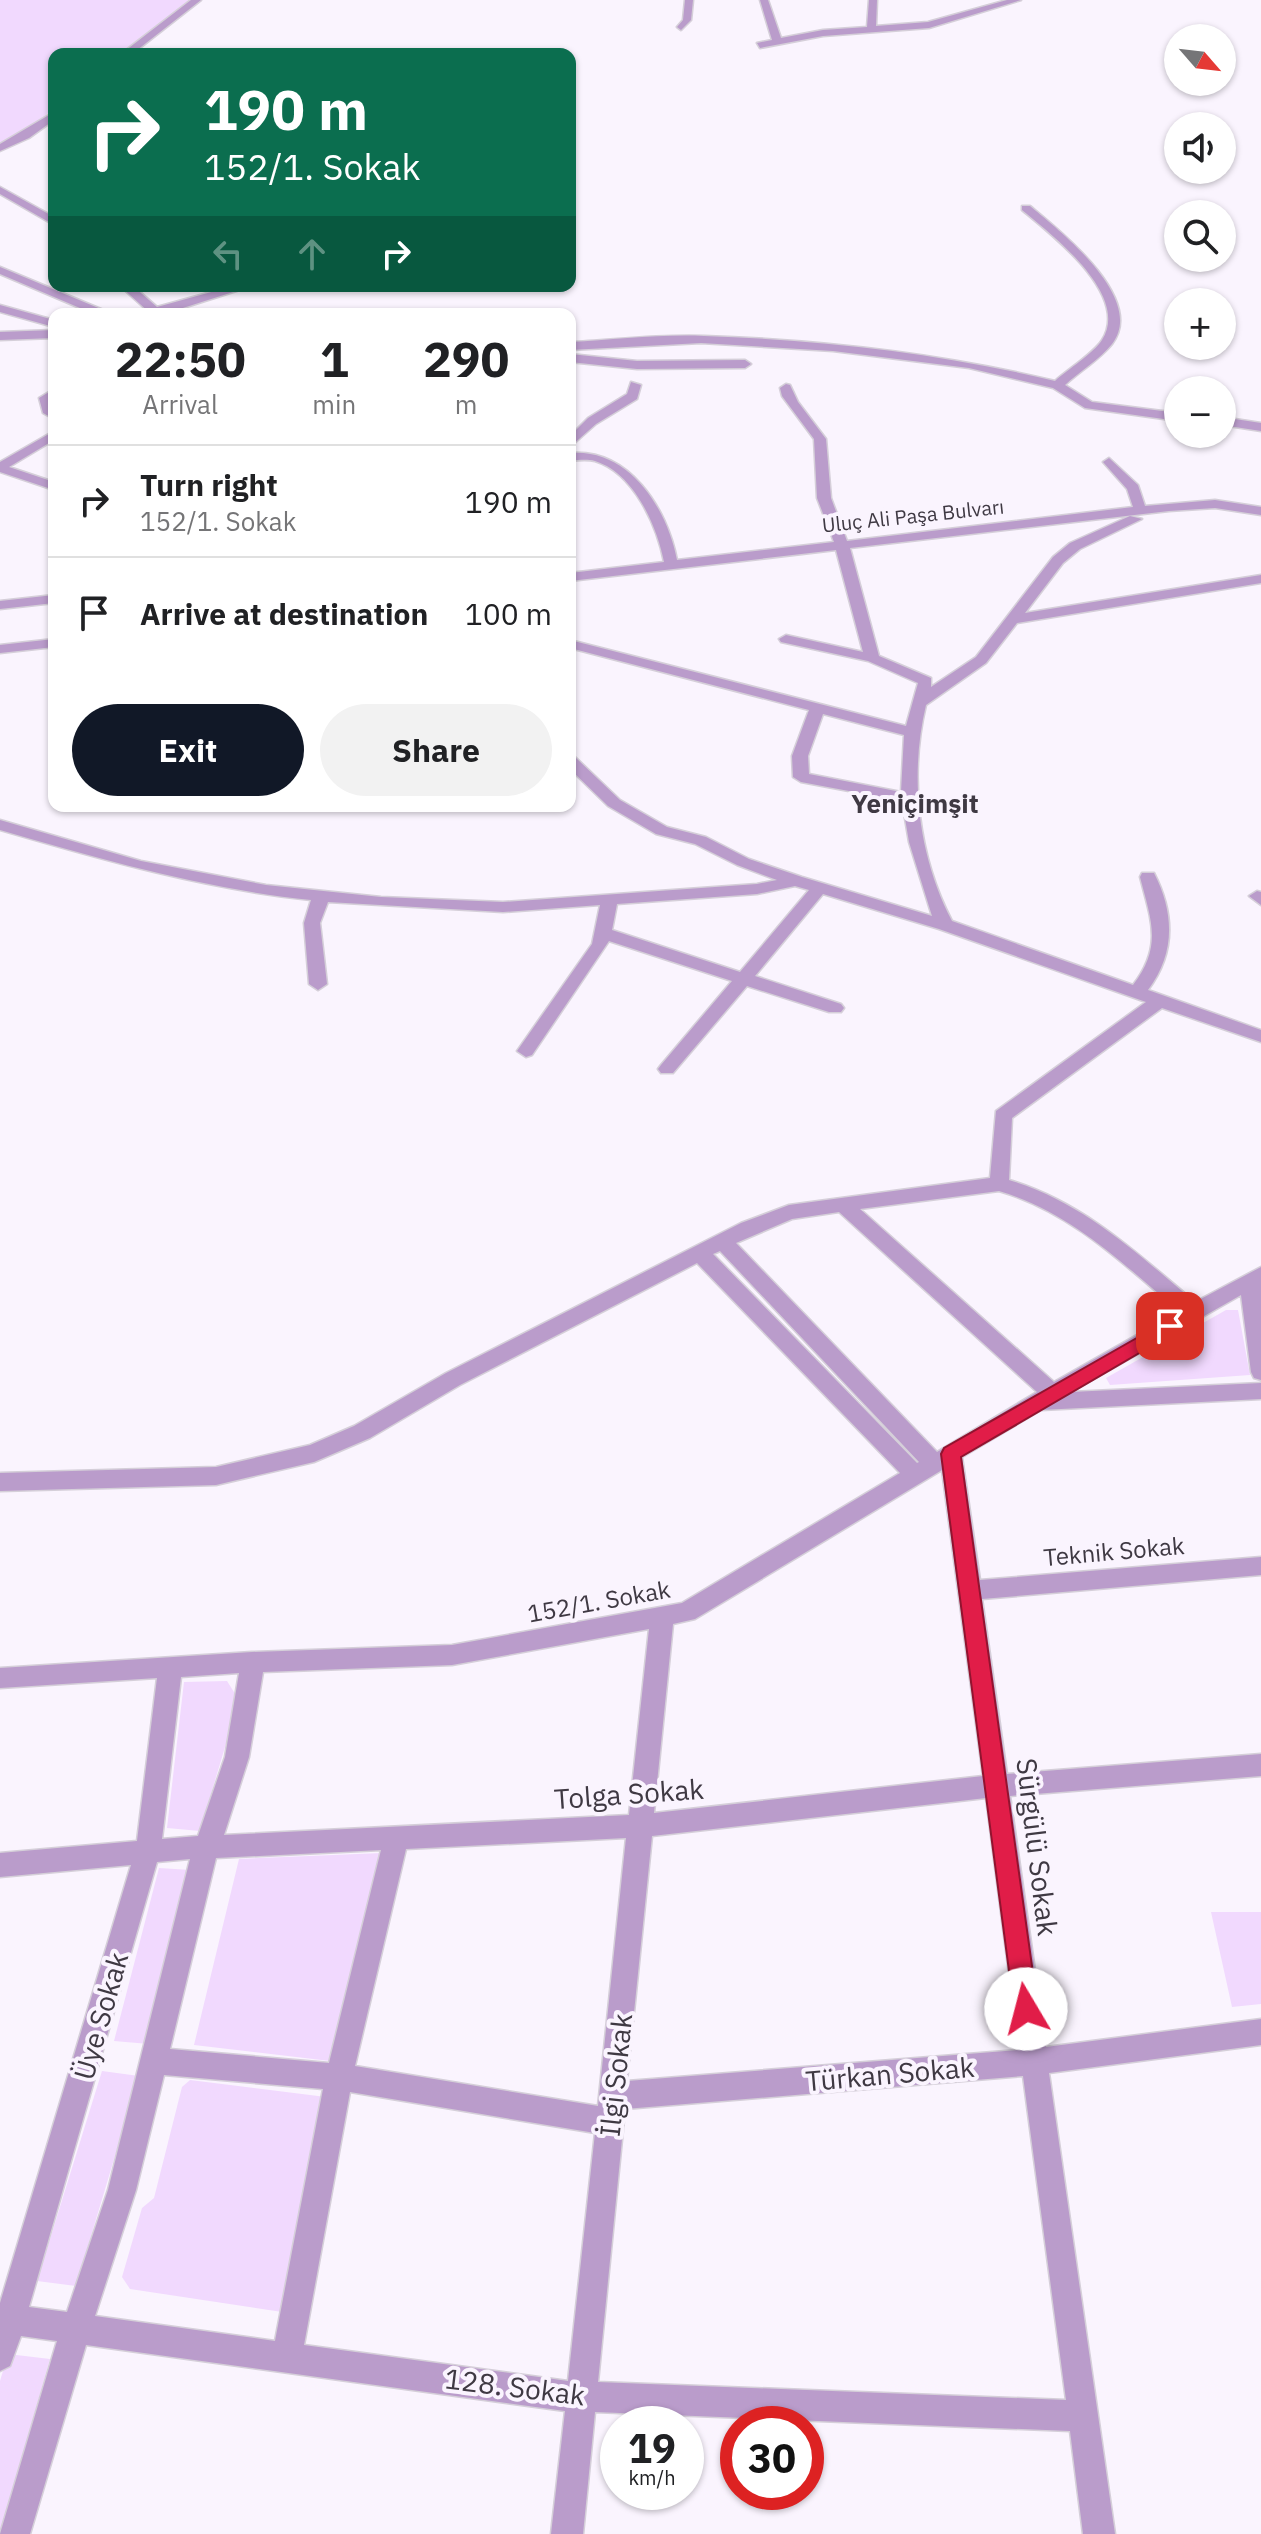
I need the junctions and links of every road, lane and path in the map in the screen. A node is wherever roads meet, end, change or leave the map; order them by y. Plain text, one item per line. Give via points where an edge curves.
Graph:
1 (197, 0) edge
2 (689, 0) edge
3 (764, 0) edge
4 (873, 0) edge
5 (1017, 0) edge
6 (681, 27) dead end
7 (871, 29) junction
8 (777, 41) junction
9 (760, 45) dead end
10 (134, 48) edge
11 (48, 119) edge
12 (0, 148) edge
13 (0, 190) edge
14 (1026, 208) dead end
15 (48, 218) edge
16 (0, 270) edge
17 (48, 290) edge
18 (52, 292) edge
19 (133, 292) edge
20 (226, 292) edge
21 (0, 308) edge
22 (90, 308) edge
23 (150, 308) edge
24 (173, 308) edge
25 (48, 322) edge
26 (48, 334) edge
27 (0, 336) edge
28 (576, 346) edge
29 (576, 359) edge
30 (745, 364) dead end
31 (635, 385) dead end
32 (1057, 385) junction
33 (786, 388) dead end
34 (1164, 415) edge
35 (1236, 423) edge
36 (1261, 427) edge
37 (576, 437) edge
38 (48, 439) edge
39 (576, 457) edge
40 (1109, 462) dead end
41 (0, 467) edge
42 (48, 484) edge
43 (1169, 507) junction
44 (1140, 510) junction
45 (1261, 511) edge
46 (842, 545) junction
47 (671, 563) junction
48 (1261, 563) edge
49 (576, 576) edge
50 (1258, 579) edge
51 (48, 600) edge
52 (0, 605) edge
53 (1013, 619) junction
54 (786, 639) dead end
55 (48, 644) edge
56 (576, 646) edge
57 (0, 649) edge
58 (872, 658) junction
59 (917, 704) junction
60 (818, 707) junction
61 (912, 732) junction
62 (576, 766) edge
63 (909, 798) junction
64 (0, 825) edge
65 (1148, 877) dead end
66 (796, 881) junction
67 (820, 888) junction
68 (321, 896) junction
69 (610, 899) junction
70 (945, 925) junction
71 (602, 933) junction
72 (743, 978) junction
73 (318, 984) dead end
74 (1138, 991) junction
75 (1161, 1000) junction
76 (835, 1008) dead end
77 (1261, 1036) edge
78 (526, 1051) dead end
79 (667, 1069) dead end
80 (999, 1184) junction
81 (843, 1205) junction
82 (722, 1241) junction
83 (700, 1253) junction
84 (1257, 1278) edge
85 (1194, 1313) junction
86 (1261, 1372) edge
87 (1261, 1391) edge
88 (1044, 1398) junction
89 (933, 1464) junction
90 (0, 1482) edge
91 (1261, 1566) edge
92 (971, 1590) junction
93 (662, 1616) junction
94 (252, 1662) junction
95 (170, 1669) junction
96 (0, 1678) edge
97 (1261, 1765) edge
98 (996, 1786) junction
99 (641, 1826) junction
100 (396, 1838) junction
101 (206, 1847) junction
102 (148, 1851) junction
103 (0, 1865) edge
104 (1261, 2032) edge
105 (156, 2061) junction
106 (1033, 2062) junction
107 (339, 2077) junction
108 (612, 2109) junction
109 (5, 2318) edge
110 (76, 2328) junction
111 (0, 2356) edge
112 (287, 2357) junction
113 (583, 2397) junction
114 (1083, 2416) junction
115 (14, 2534) edge
116 (567, 2534) edge
117 (1099, 2534) edge

1 - 10 street
2 - 6 street
3 - 8 street
4 - 7 street
5 - 7 street via 934,24
7 - 8 street
8 - 9 street
11 - 12 street
13 - 15 street
14 - 32 street via 1096,274 1111,299 1108,341
16 - 17 street
18 - 22 street
19 - 23 street
20 - 24 street
21 - 25 street
26 - 27 street
28 - 32 street via 767,341 969,364
29 - 30 street via 637,365
31 - 37 street via 633,396
32 - 34 street via 1089,405
33 - 46 street via 790,402 820,439 824,498
35 - 36 street
38 - 41 street
39 - 47 street via 605,460 631,483 658,521
40 - 44 street via 1133,488
41 - 42 street
43 - 44 street, Uluç Ali Paşa Bulvarı
43 - 45 street, Uluç Ali Paşa Bulvarı via 1215,504
43 - 53 street via 1075,546
44 - 46 street, Uluç Ali Paşa Bulvarı
46 - 47 street, Uluç Ali Paşa Bulvarı
46 - 58 street
47 - 49 street, Uluç Ali Paşa Bulvarı
48 - 50 street
50 - 53 street
51 - 52 street
53 - 59 street via 981,660
54 - 58 street
55 - 57 street
56 - 60 street
58 - 59 street via 926,681
59 - 61 street
60 - 61 street
60 - 63 street via 800,756 801,777
61 - 63 street via 906,768
62 - 66 street via 614,803 662,831 700,840
63 - 70 street via 911,822
64 - 68 street via 139,865
65 - 74 street via 1164,942 1155,970
66 - 67 street
66 - 69 street via 757,889
67 - 70 street
67 - 72 street
68 - 69 street via 503,907
68 - 73 street via 312,923
69 - 71 street
70 - 74 street
71 - 72 street
71 - 78 street via 569,993
72 - 76 street
72 - 79 street
74 - 75 street
75 - 77 street
75 - 80 street via 1003,1115
80 - 81 street
80 - 85 street via 1067,1209
81 - 82 street via 789,1212
81 - 88 street
82 - 83 street
82 - 89 street
83 - 89 street
83 - 90 street via 314,1453 216,1476
84 - 85 street, 152/1. Sokak
84 - 86 street
85 - 88 street, 152/1. Sokak
87 - 88 street
88 - 89 street, 152/1. Sokak
89 - 92 street, Sürgülü Sokak
89 - 93 street, 152/1. Sokak via 687,1612
91 - 92 street, Teknik Sokak
92 - 98 street, Sürgülü Sokak
93 - 94 street, 152/1. Sokak via 452,1655
93 - 99 street, İlgi Sokak
94 - 95 street, 152/1. Sokak
94 - 101 street via 249,1712 224,1807
95 - 96 street, 152/1. Sokak
95 - 102 street, Üye Sokak
97 - 98 street, Tolga Sokak
98 - 99 street, Tolga Sokak
98 - 106 street, Sürgülü Sokak
99 - 100 street, Tolga Sokak
99 - 108 street, İlgi Sokak
100 - 101 street, Tolga Sokak
100 - 107 street
101 - 102 street, Tolga Sokak
101 - 105 street
102 - 103 street, Tolga Sokak
102 - 109 street, Üye Sokak
104 - 106 street, Türkan Sokak
105 - 107 street, Türkan Sokak
105 - 110 street via 122,2190
106 - 108 street, Türkan Sokak
106 - 114 street, Sürgülü Sokak
107 - 108 street, Türkan Sokak
107 - 112 street
108 - 113 street, İlgi Sokak
109 - 110 street, 128. Sokak
109 - 111 street, Üye Sokak
110 - 112 street, 128. Sokak
110 - 115 street
112 - 113 street, 128. Sokak
113 - 114 street, 128. Sokak
113 - 116 street, İlgi Sokak
114 - 117 street, Sürgülü Sokak

